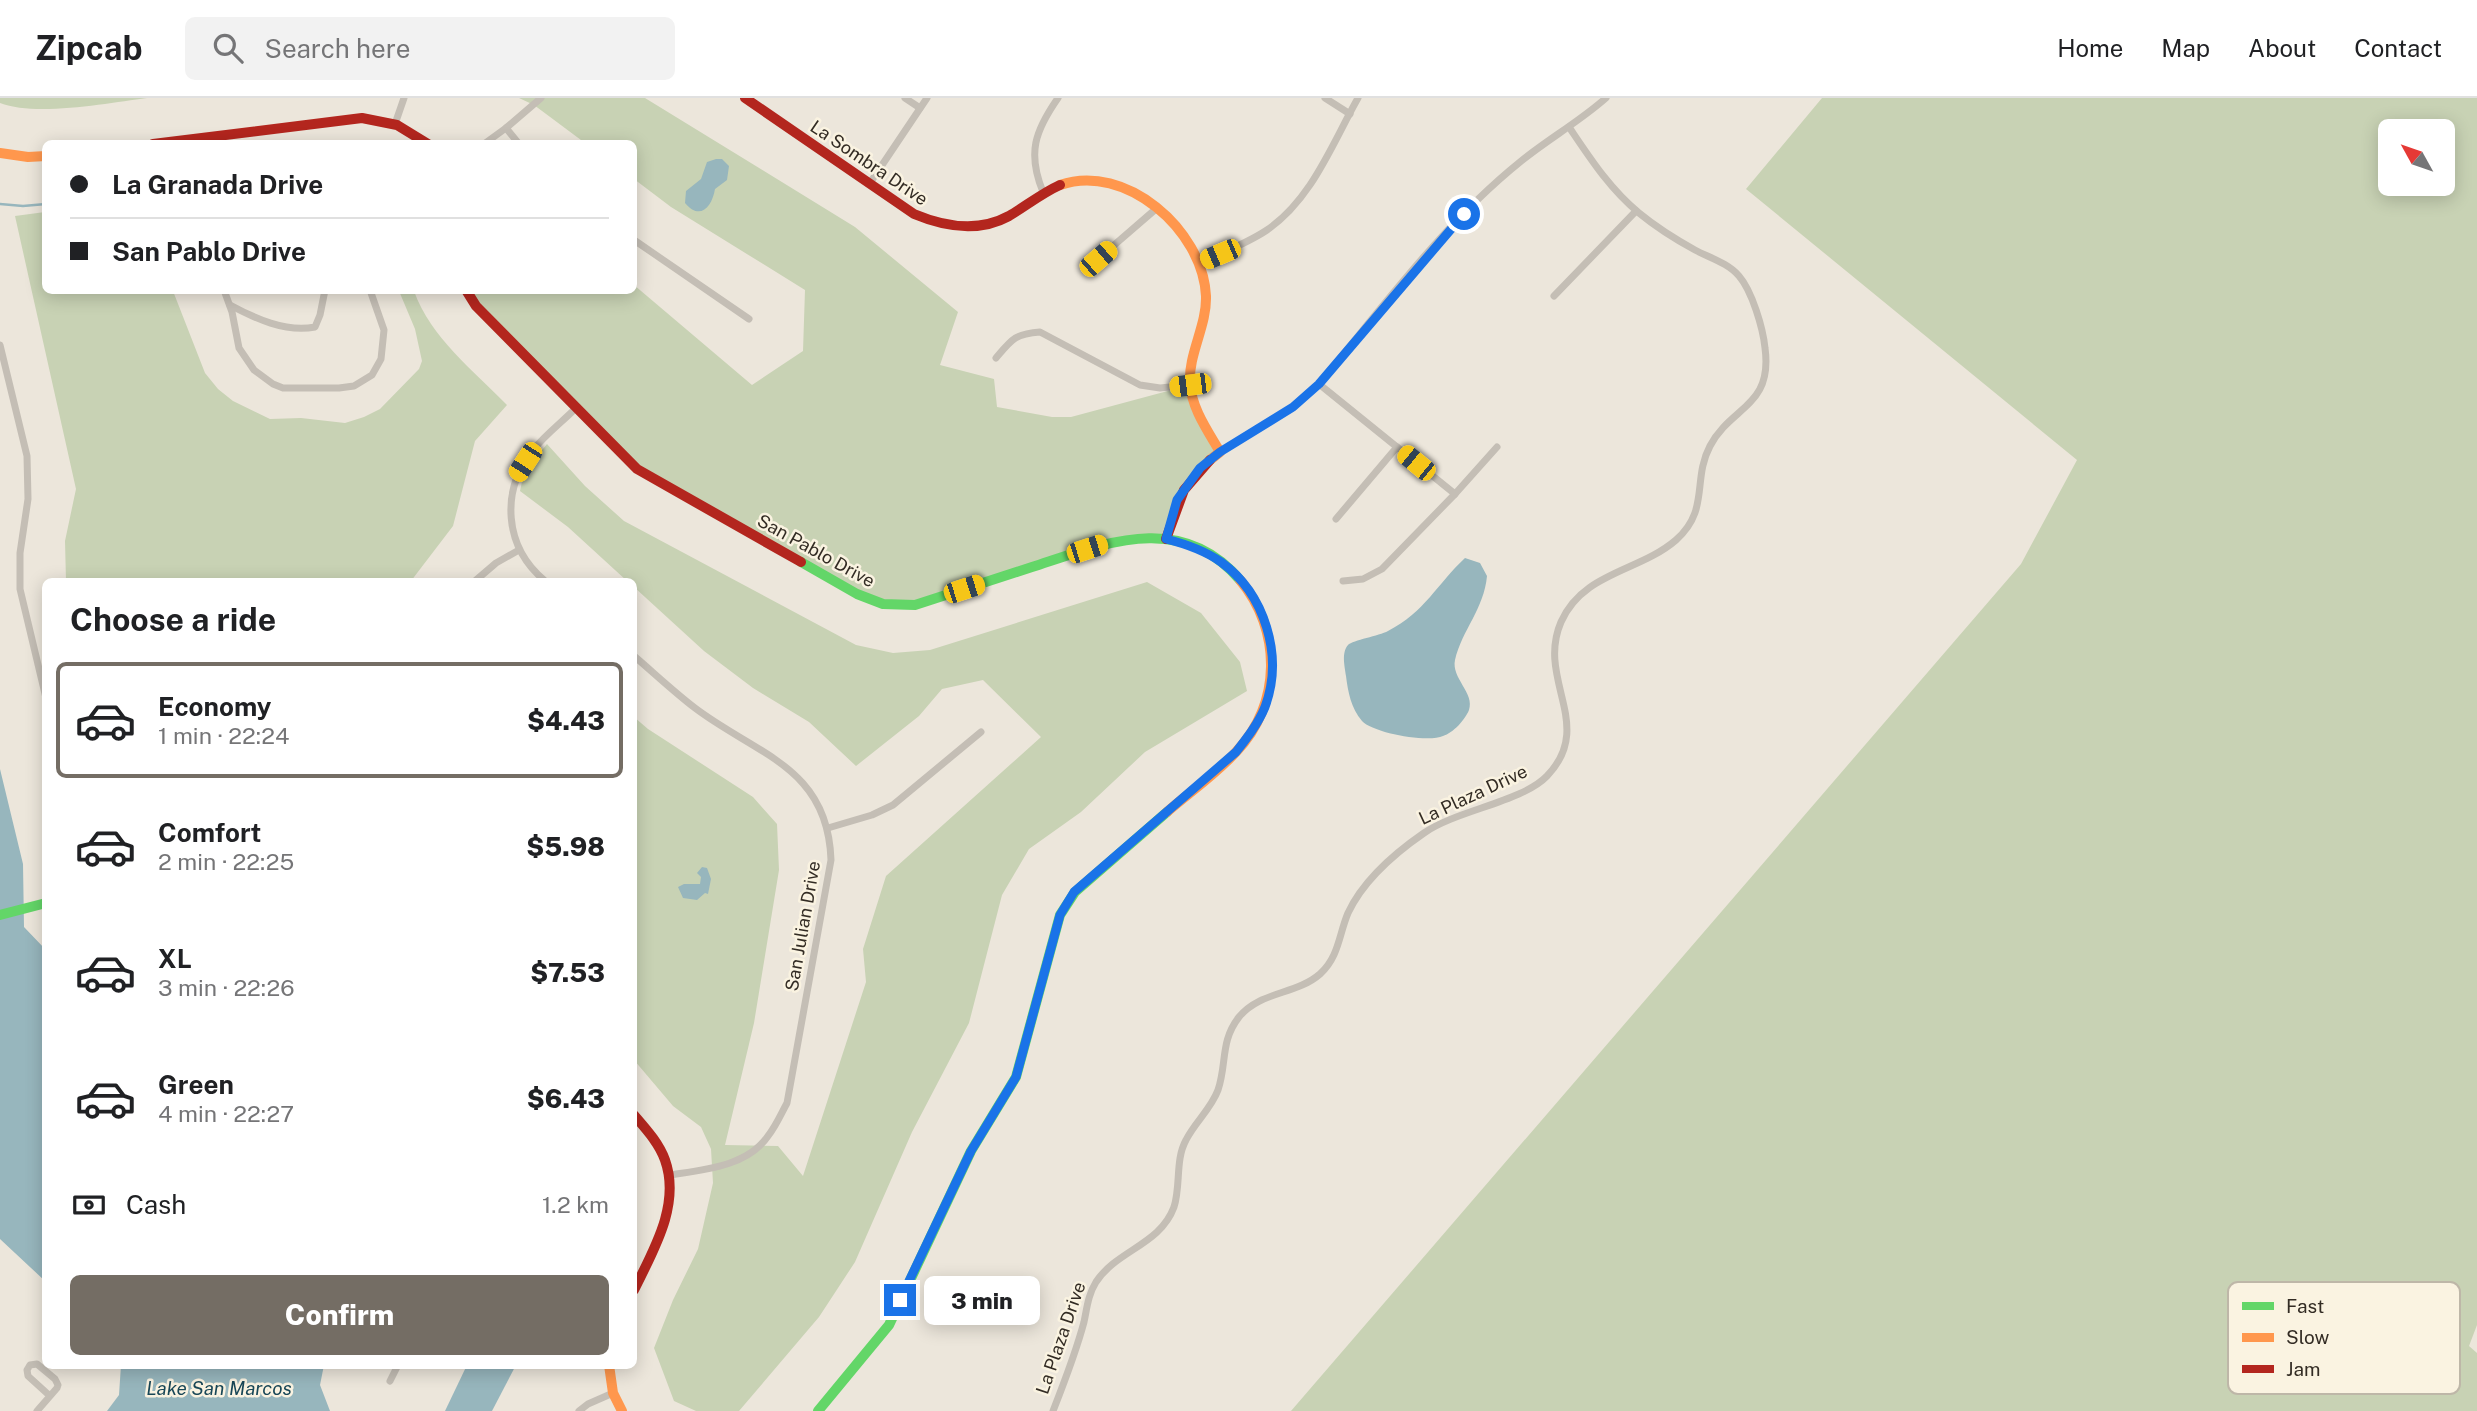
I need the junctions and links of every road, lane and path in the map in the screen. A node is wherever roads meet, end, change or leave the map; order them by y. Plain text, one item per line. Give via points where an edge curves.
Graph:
1 (404, 98) edge
2 (541, 98) edge
3 (745, 98) edge
4 (905, 98) edge
5 (927, 98) edge
6 (1058, 98) edge
7 (1325, 98) edge
8 (1358, 98) edge
9 (1606, 98) edge
10 (920, 108) junction
11 (1350, 114) junction
12 (395, 124) junction
13 (1569, 127) junction
14 (506, 128) junction
15 (198, 140) edge
16 (423, 140) edge
17 (490, 140) edge
18 (516, 140) edge
19 (0, 153) edge
20 (42, 156) edge
21 (870, 183) junction
22 (1043, 192) junction
23 (1157, 208) junction
24 (1636, 211) junction
25 (637, 242) edge
26 (1098, 259) dead end
27 (1199, 263) junction
28 (225, 294) edge
29 (324, 294) edge
30 (371, 294) edge
31 (468, 294) edge
32 (1554, 296) dead end
33 (229, 305) junction
34 (749, 319) dead end
35 (0, 345) edge
36 (996, 358) dead end
37 (1319, 384) junction
38 (1190, 385) junction
39 (576, 408) junction
40 (1397, 447) junction
41 (1497, 447) dead end
42 (1220, 452) junction
43 (1455, 494) junction
44 (1336, 519) dead end
45 (1166, 539) junction
46 (519, 550) junction
47 (478, 578) edge
48 (542, 578) edge
49 (1343, 581) dead end
50 (637, 659) edge
51 (42, 681) edge
52 (981, 732) dead end
53 (828, 828) junction
54 (42, 904) edge
55 (0, 915) edge
56 (637, 1118) edge
57 (669, 1175) junction
58 (637, 1284) edge
59 (42, 1368) edge
60 (43, 1369) edge
61 (396, 1369) edge
62 (610, 1369) edge
63 (390, 1381) dead end
64 (613, 1394) junction
65 (50, 1396) junction
66 (37, 1411) edge
67 (579, 1411) edge
68 (622, 1411) edge
69 (818, 1411) edge
70 (1053, 1411) edge

1 - 12 street
2 - 14 street
3 - 21 street, La Sombra Drive
4 - 10 street
5 - 10 street
6 - 22 street via 1044,118 1034,147
7 - 11 street
8 - 11 street
9 - 13 street
10 - 21 street
11 - 27 street via 1316,177 1289,211 1242,245
12 - 15 street via 362,118
12 - 16 street
13 - 24 street, La Plaza Drive via 1603,177
13 - 37 street via 1520,162 1464,214
14 - 17 street
14 - 18 street
19 - 20 street
21 - 22 street, La Sombra Drive via 914,214 953,228 994,225
22 - 23 street, La Sombra Drive via 1088,179 1117,182
23 - 26 street
23 - 27 street, La Sombra Drive
24 - 32 street
24 - 70 street, La Plaza Drive via 1739,276 1750,293 1765,347 1761,387 1753,402 1712,441 1702,468 1698,506 1686,530 1664,549 1582,593 1562,621 1554,644 1555,676 1568,731 1550,772 1524,791 1426,831 1389,861 1356,899 1338,950 1324,972 1304,985 1267,996 1239,1018 1229,1033 1216,1095 1181,1152 1174,1206 1162,1229 1109,1265 1093,1286
25 - 34 street
27 - 38 street, La Sombra Drive via 1206,299 1191,360
28 - 33 street
29 - 33 street via 315,327 303,329 253,318
30 - 33 street via 384,330 381,359 372,375 354,386 339,388 283,388 254,370 239,348
31 - 39 street, San Pablo Drive
35 - 51 street via 27,456 20,589
36 - 38 street via 1022,333 1040,332 1140,385
37 - 40 street
37 - 42 street via 1293,407
38 - 42 street, La Sombra Drive via 1198,415
39 - 45 street, San Pablo Drive via 637,468 857,594 883,604 915,605 1112,541
39 - 46 street via 533,449 517,474 510,513
40 - 43 street
40 - 44 street
41 - 43 street
42 - 45 street via 1182,490
43 - 49 street via 1382,569 1363,579
45 - 69 street, San Pablo Drive via 1193,546 1221,562 1246,586 1267,626 1272,652 1272,680 1265,706 1236,752 1074,892 1060,915 1016,1077 971,1151 889,1325
46 - 47 street
46 - 48 street
50 - 53 street, San Julian Drive via 696,709 786,766 810,790
52 - 53 street via 893,805
53 - 57 street, San Julian Drive via 831,860 787,1102 768,1138 754,1150 712,1169
54 - 55 street
56 - 57 street via 652,1133
57 - 58 street via 665,1227
59 - 65 street via 30,1365 28,1376
60 - 65 street via 58,1385
61 - 63 street
62 - 64 street
64 - 67 street
64 - 68 street
65 - 66 street

